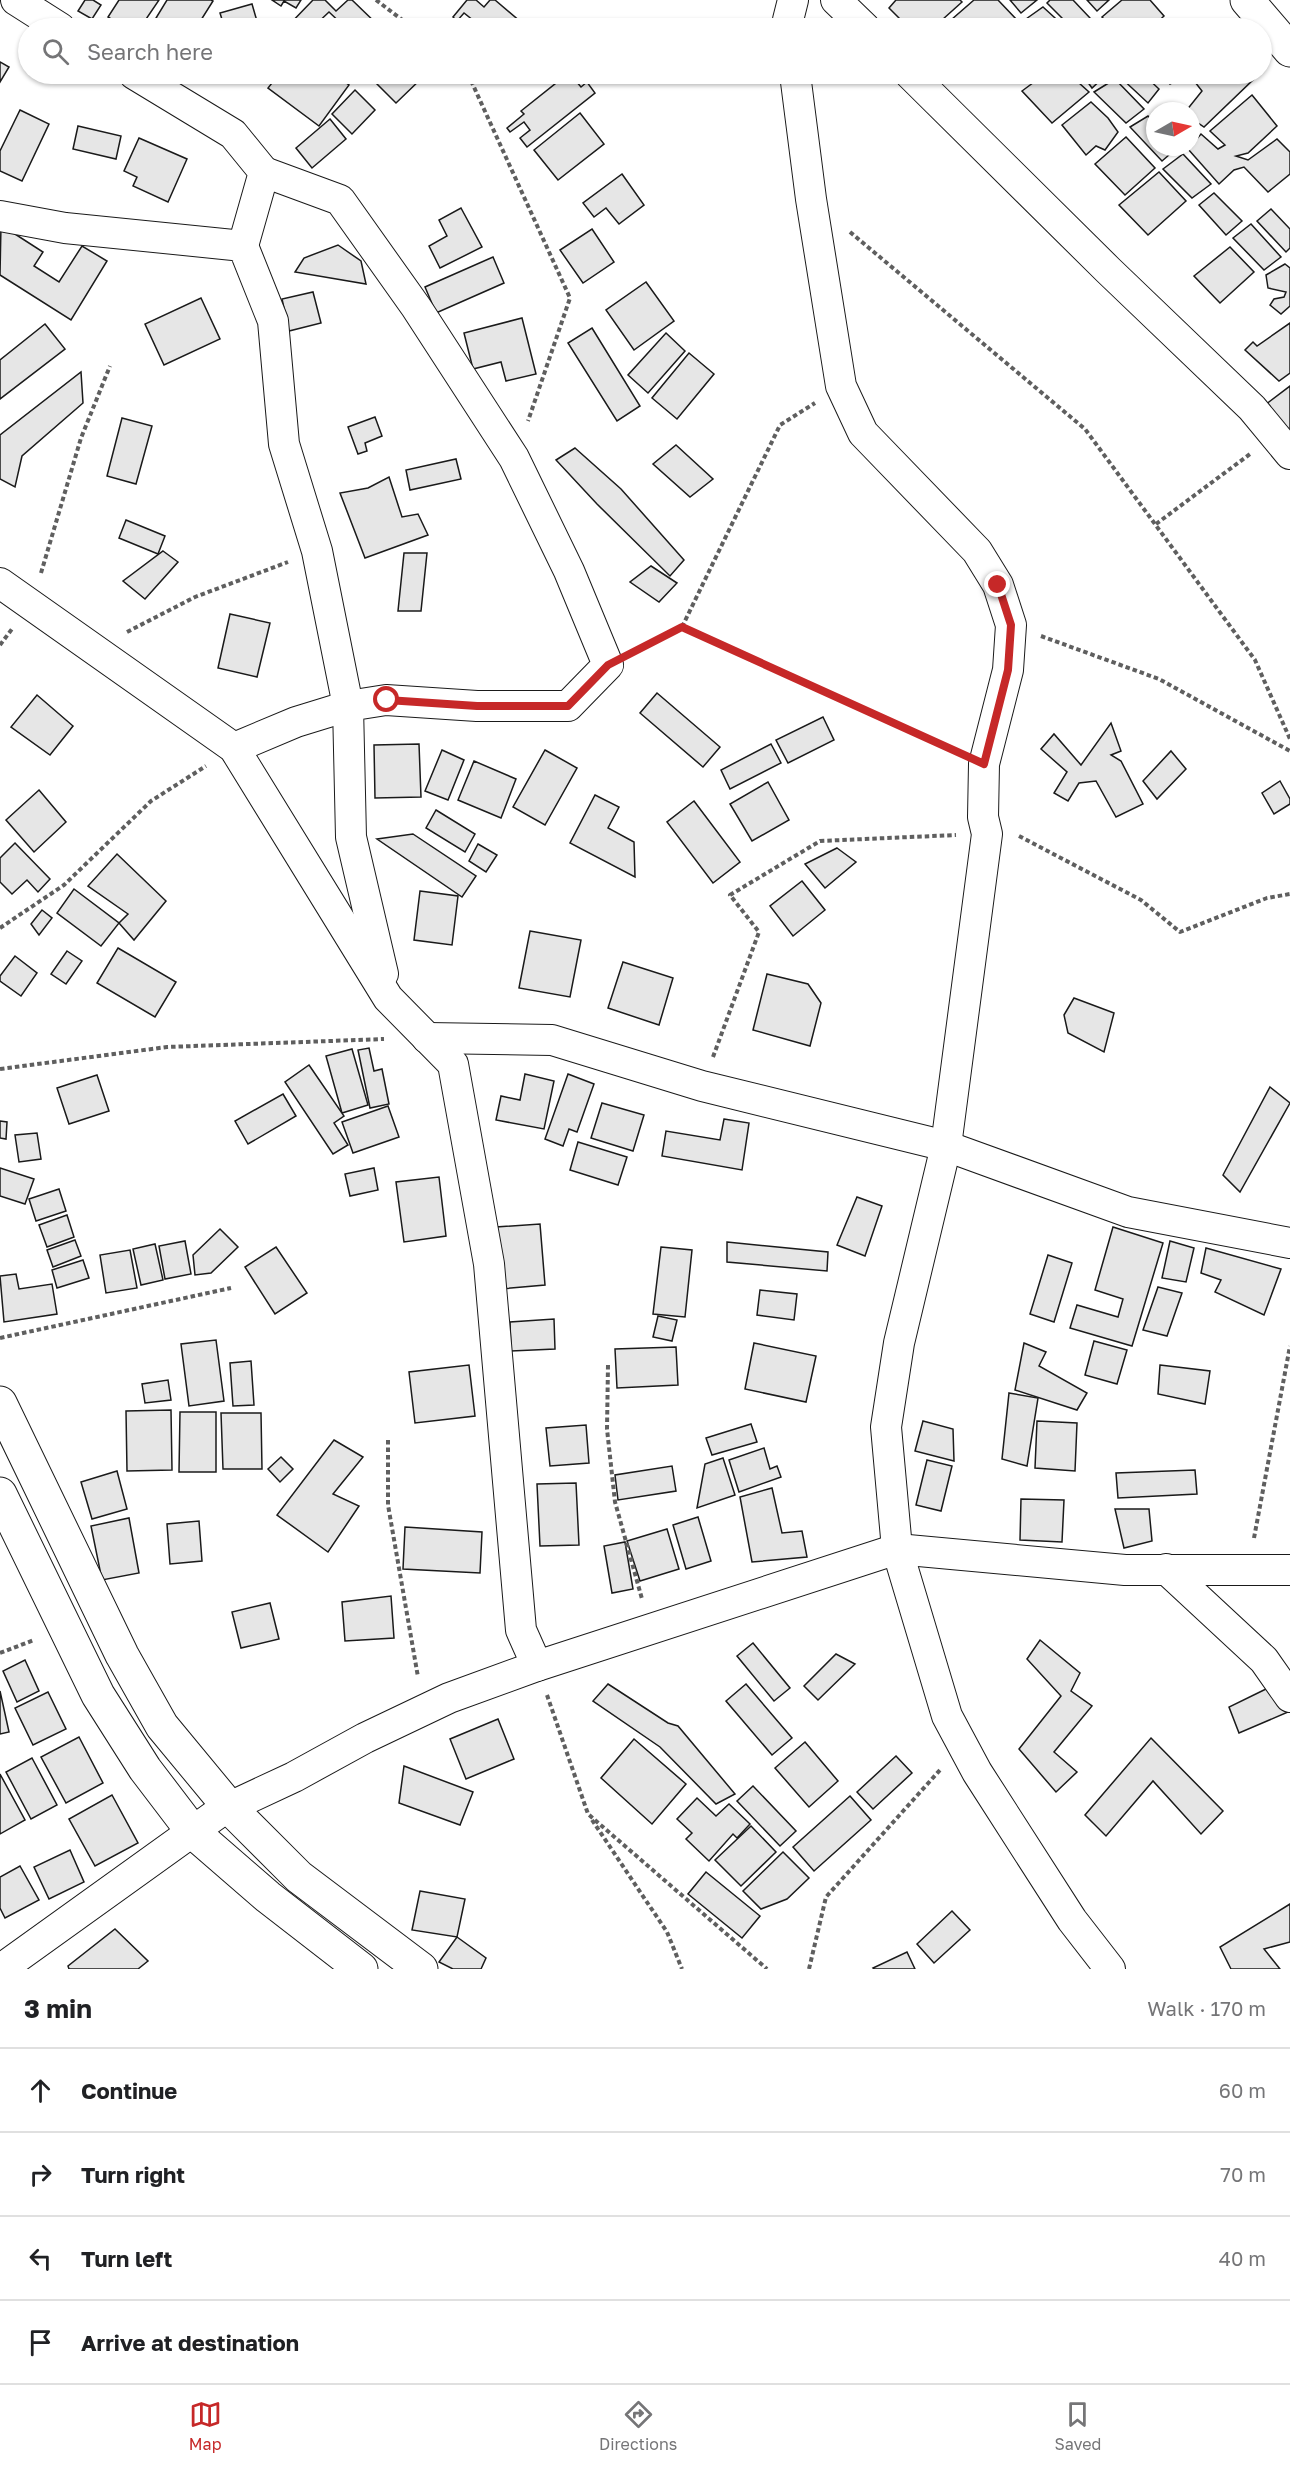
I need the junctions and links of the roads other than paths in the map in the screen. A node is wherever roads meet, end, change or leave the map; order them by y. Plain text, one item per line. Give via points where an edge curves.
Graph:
1 (16, 0) edge
2 (793, 0) edge
3 (836, 0) edge
4 (1247, 0) edge
5 (44, 18) edge
6 (788, 18) edge
7 (855, 18) edge
8 (1262, 18) edge
9 (1272, 29) edge
10 (1290, 50) edge
11 (150, 84) edge
12 (796, 84) edge
13 (920, 84) edge
14 (264, 172) junction
15 (0, 216) edge
16 (243, 246) junction
17 (1282, 445) edge
18 (0, 582) edge
19 (348, 706) junction
20 (234, 748) junction
21 (388, 998) junction
22 (427, 1038) junction
23 (946, 1146) junction
24 (1290, 1243) edge
25 (0, 1403) edge
26 (0, 1494) edge
27 (897, 1549) junction
28 (1166, 1569) junction
29 (1290, 1570) edge
30 (537, 1666) junction
31 (1290, 1697) edge
32 (229, 1807) junction
33 (193, 1832) junction
34 (0, 1969) edge
35 (361, 1969) edge
36 (421, 1969) edge
37 (1110, 1969) edge

1 - 5 street
2 - 6 street
3 - 7 street
4 - 8 street
9 - 10 street
11 - 14 street via 233,134
12 - 23 street via 841,386 863,434 977,551 998,585 1011,625 1008,670 984,764 985,826
13 - 17 street via 1252,408
14 - 16 street
14 - 19 street via 340,200 416,307 514,458 569,571 608,665 568,706 477,706 387,700
15 - 16 street via 65,228
16 - 19 street via 273,321 284,444 317,551
18 - 20 street
19 - 20 street
19 - 21 street via 351,837
20 - 21 street
21 - 22 street
22 - 23 street via 552,1040 702,1086
22 - 30 street via 453,1065 489,1264 521,1630
23 - 24 street via 1128,1212
23 - 27 street via 899,1343 886,1427
25 - 32 street via 122,1655 156,1716
26 - 33 street via 98,1695 145,1769
27 - 28 street via 1125,1570
27 - 30 street
27 - 37 street via 947,1716 977,1772 1072,1920
28 - 29 street
28 - 31 street via 1264,1660
30 - 32 street via 449,1698
32 - 33 street
32 - 36 street via 299,1877
33 - 34 street
33 - 35 street

